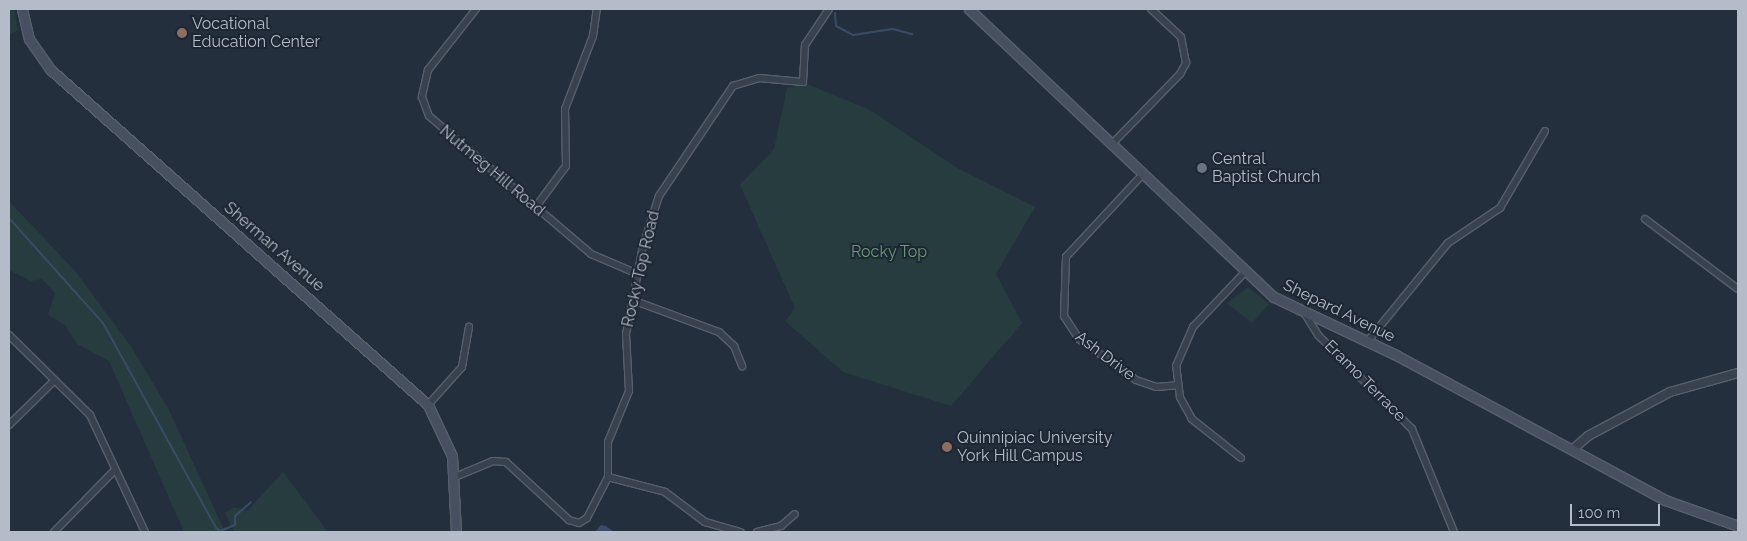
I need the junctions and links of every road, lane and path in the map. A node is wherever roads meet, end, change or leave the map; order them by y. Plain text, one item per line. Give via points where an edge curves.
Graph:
1 (22, 9) edge
2 (476, 9) edge
3 (598, 9) edge
4 (829, 9) edge
5 (970, 9) edge
6 (1151, 9) edge
7 (1546, 131) dead end
8 (1112, 144) junction
9 (1143, 174) junction
10 (535, 208) junction
11 (1645, 219) dead end
12 (1244, 273) junction
13 (638, 274) junction
14 (1738, 289) edge
15 (635, 301) junction
16 (1305, 314) junction
17 (469, 328) dead end
18 (9, 335) edge
19 (1367, 342) junction
20 (742, 366) dead end
21 (1738, 373) edge
22 (55, 380) junction
23 (1177, 385) junction
24 (428, 405) junction
25 (9, 425) edge
26 (1572, 450) junction
27 (1241, 458) dead end
28 (115, 470) junction
29 (455, 477) junction
30 (608, 477) junction
31 (795, 514) dead end
32 (1738, 526) edge
33 (54, 532) edge
34 (145, 532) edge
35 (456, 532) edge
36 (741, 532) edge
37 (757, 532) edge
38 (1454, 532) edge

1 - 24 main road, Sherman Avenue via 32,44 56,75
2 - 10 street, Nutmeg Hill Road via 428,70 424,105 440,128
3 - 10 street via 593,36 565,109 566,166
4 - 13 street, Rocky Top Road via 805,45 803,82 759,78 728,89 659,196
5 - 8 main road, Shepard Avenue
6 - 8 street via 1181,37 1186,63 1180,74
7 - 19 street via 1500,208 1448,243
8 - 9 main road, Shepard Avenue
9 - 12 main road, Shepard Avenue
9 - 23 street, Ash Drive via 1066,257 1064,316 1072,333 1136,380 1156,387
10 - 13 street, Nutmeg Hill Road via 599,260
11 - 14 street
12 - 16 main road, Shepard Avenue via 1274,297
12 - 23 street via 1184,339 1176,366
13 - 15 street, Rocky Top Road
15 - 20 street via 719,332 734,346
15 - 30 street, Rocky Top Road via 626,334 629,391 608,442
16 - 19 main road, Shepard Avenue
16 - 38 street, Eramo Terrace via 1318,335 1412,429
17 - 24 street via 462,367
18 - 22 street
19 - 26 main road, Shepard Avenue
21 - 26 street via 1670,392
22 - 25 street
22 - 28 street via 90,415
23 - 27 street via 1192,419
24 - 29 main road, Sherman Avenue via 445,434
26 - 32 main road, Shepard Avenue via 1683,509
28 - 33 street
28 - 34 street
29 - 30 street, Rocky Top Road via 493,461 510,463 564,516 579,523 591,512
29 - 35 main road, Sherman Avenue
30 - 36 street via 665,492 710,525
31 - 37 street via 781,526

